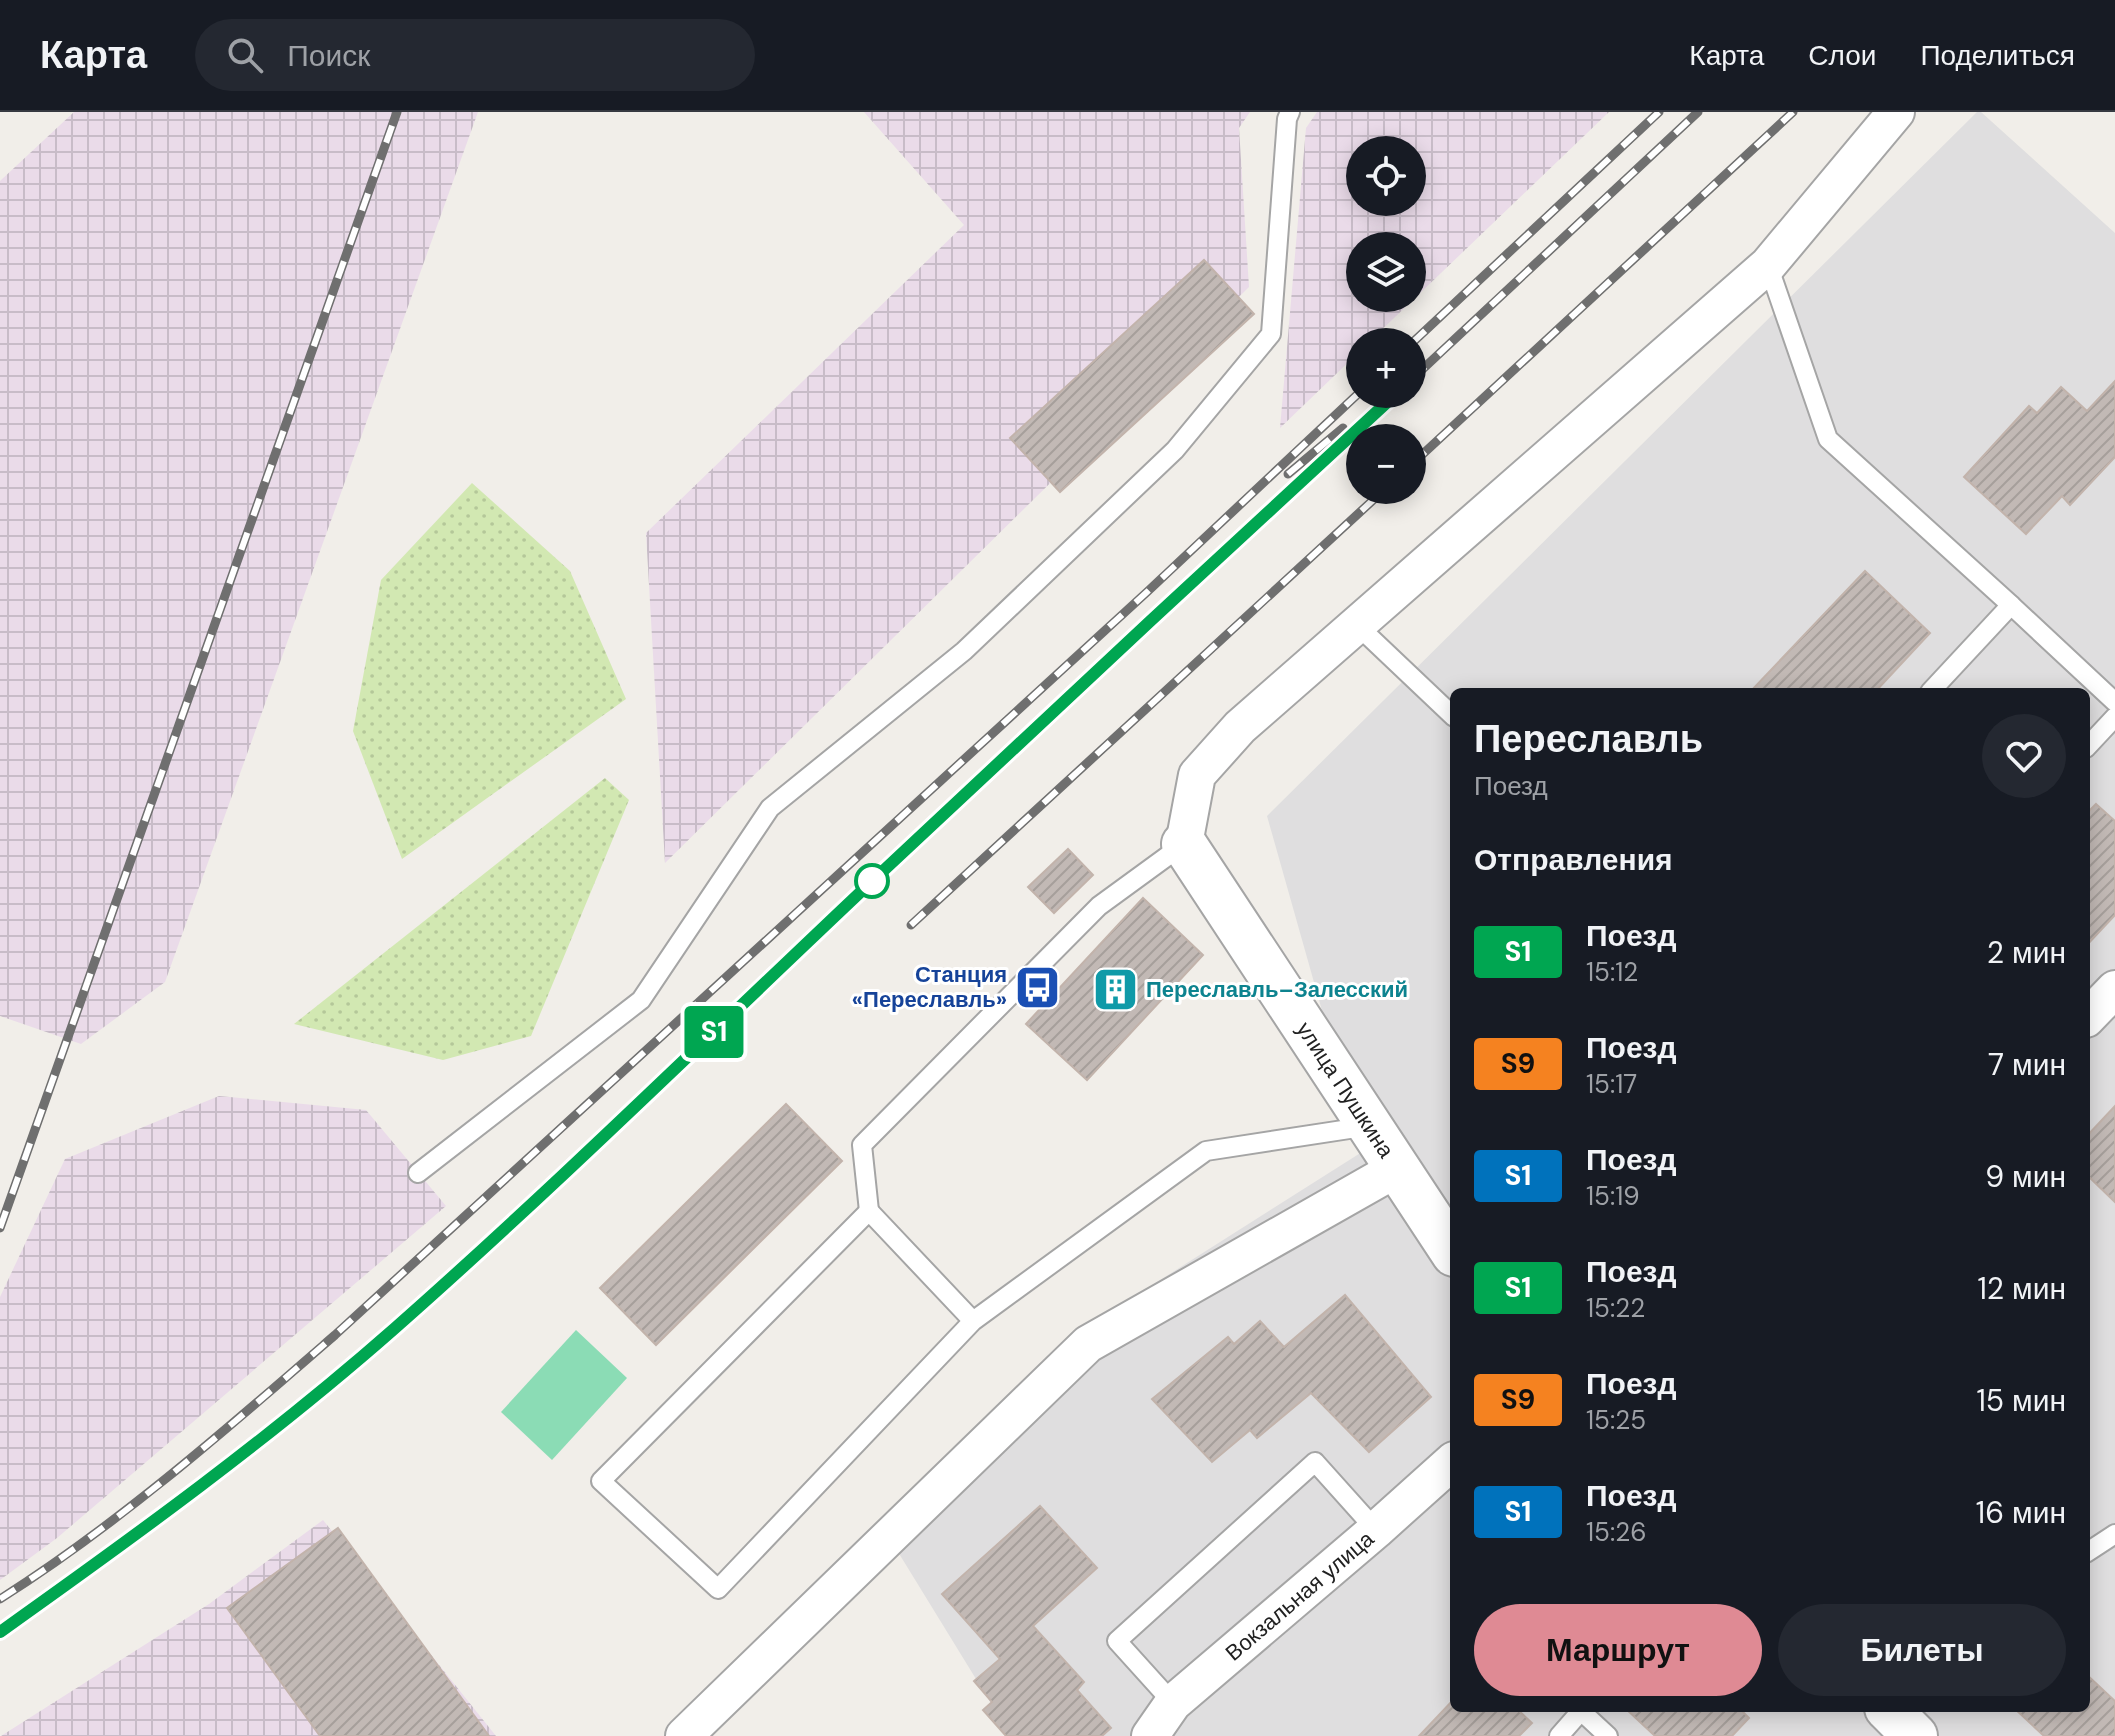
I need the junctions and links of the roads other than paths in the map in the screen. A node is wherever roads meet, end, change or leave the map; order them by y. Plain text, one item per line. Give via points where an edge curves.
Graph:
1 (1290, 112) edge
2 (1896, 112) edge
3 (1768, 265) junction
4 (2011, 605) junction
5 (1357, 625) junction
6 (1934, 688) edge
7 (2115, 702) edge
8 (1450, 713) edge
9 (2115, 717) edge
10 (2090, 744) edge
11 (1184, 844) junction
12 (2115, 989) edge
13 (2090, 1015) edge
14 (1369, 1126) junction
15 (1398, 1168) junction
16 (418, 1173) dead end
17 (869, 1211) junction
18 (1450, 1248) edge
19 (973, 1321) junction
20 (1450, 1464) edge
21 (1376, 1530) junction
22 (2115, 1534) edge
23 (2090, 1550) edge
24 (1173, 1703) junction
25 (1579, 1712) edge
26 (1583, 1712) edge
27 (1891, 1712) edge
28 (684, 1736) edge
29 (1150, 1736) edge
30 (1559, 1736) edge
31 (1608, 1736) edge
32 (1915, 1736) edge

1 - 16 lane via 1271,334 1175,450 964,651 770,808 641,1000
2 - 3 street
3 - 4 lane via 1828,439
3 - 5 street
4 - 6 lane
4 - 7 lane
5 - 8 lane
5 - 11 street via 1240,727 1197,775
9 - 10 lane
11 - 14 street, улица Пушкина
11 - 17 lane via 1099,906 862,1145
12 - 13 street
14 - 15 street, улица Пушкина
14 - 19 lane via 1206,1151
15 - 18 street, улица Пушкина
15 - 28 street via 1088,1344
17 - 19 lane
17 - 19 lane via 601,1481 718,1589
20 - 21 street, Вокзальная улица
21 - 24 street, Вокзальная улица
21 - 24 lane via 1315,1462 1117,1641
22 - 23 lane
24 - 29 street, Вокзальная улица
25 - 30 lane
26 - 31 lane
27 - 32 street

